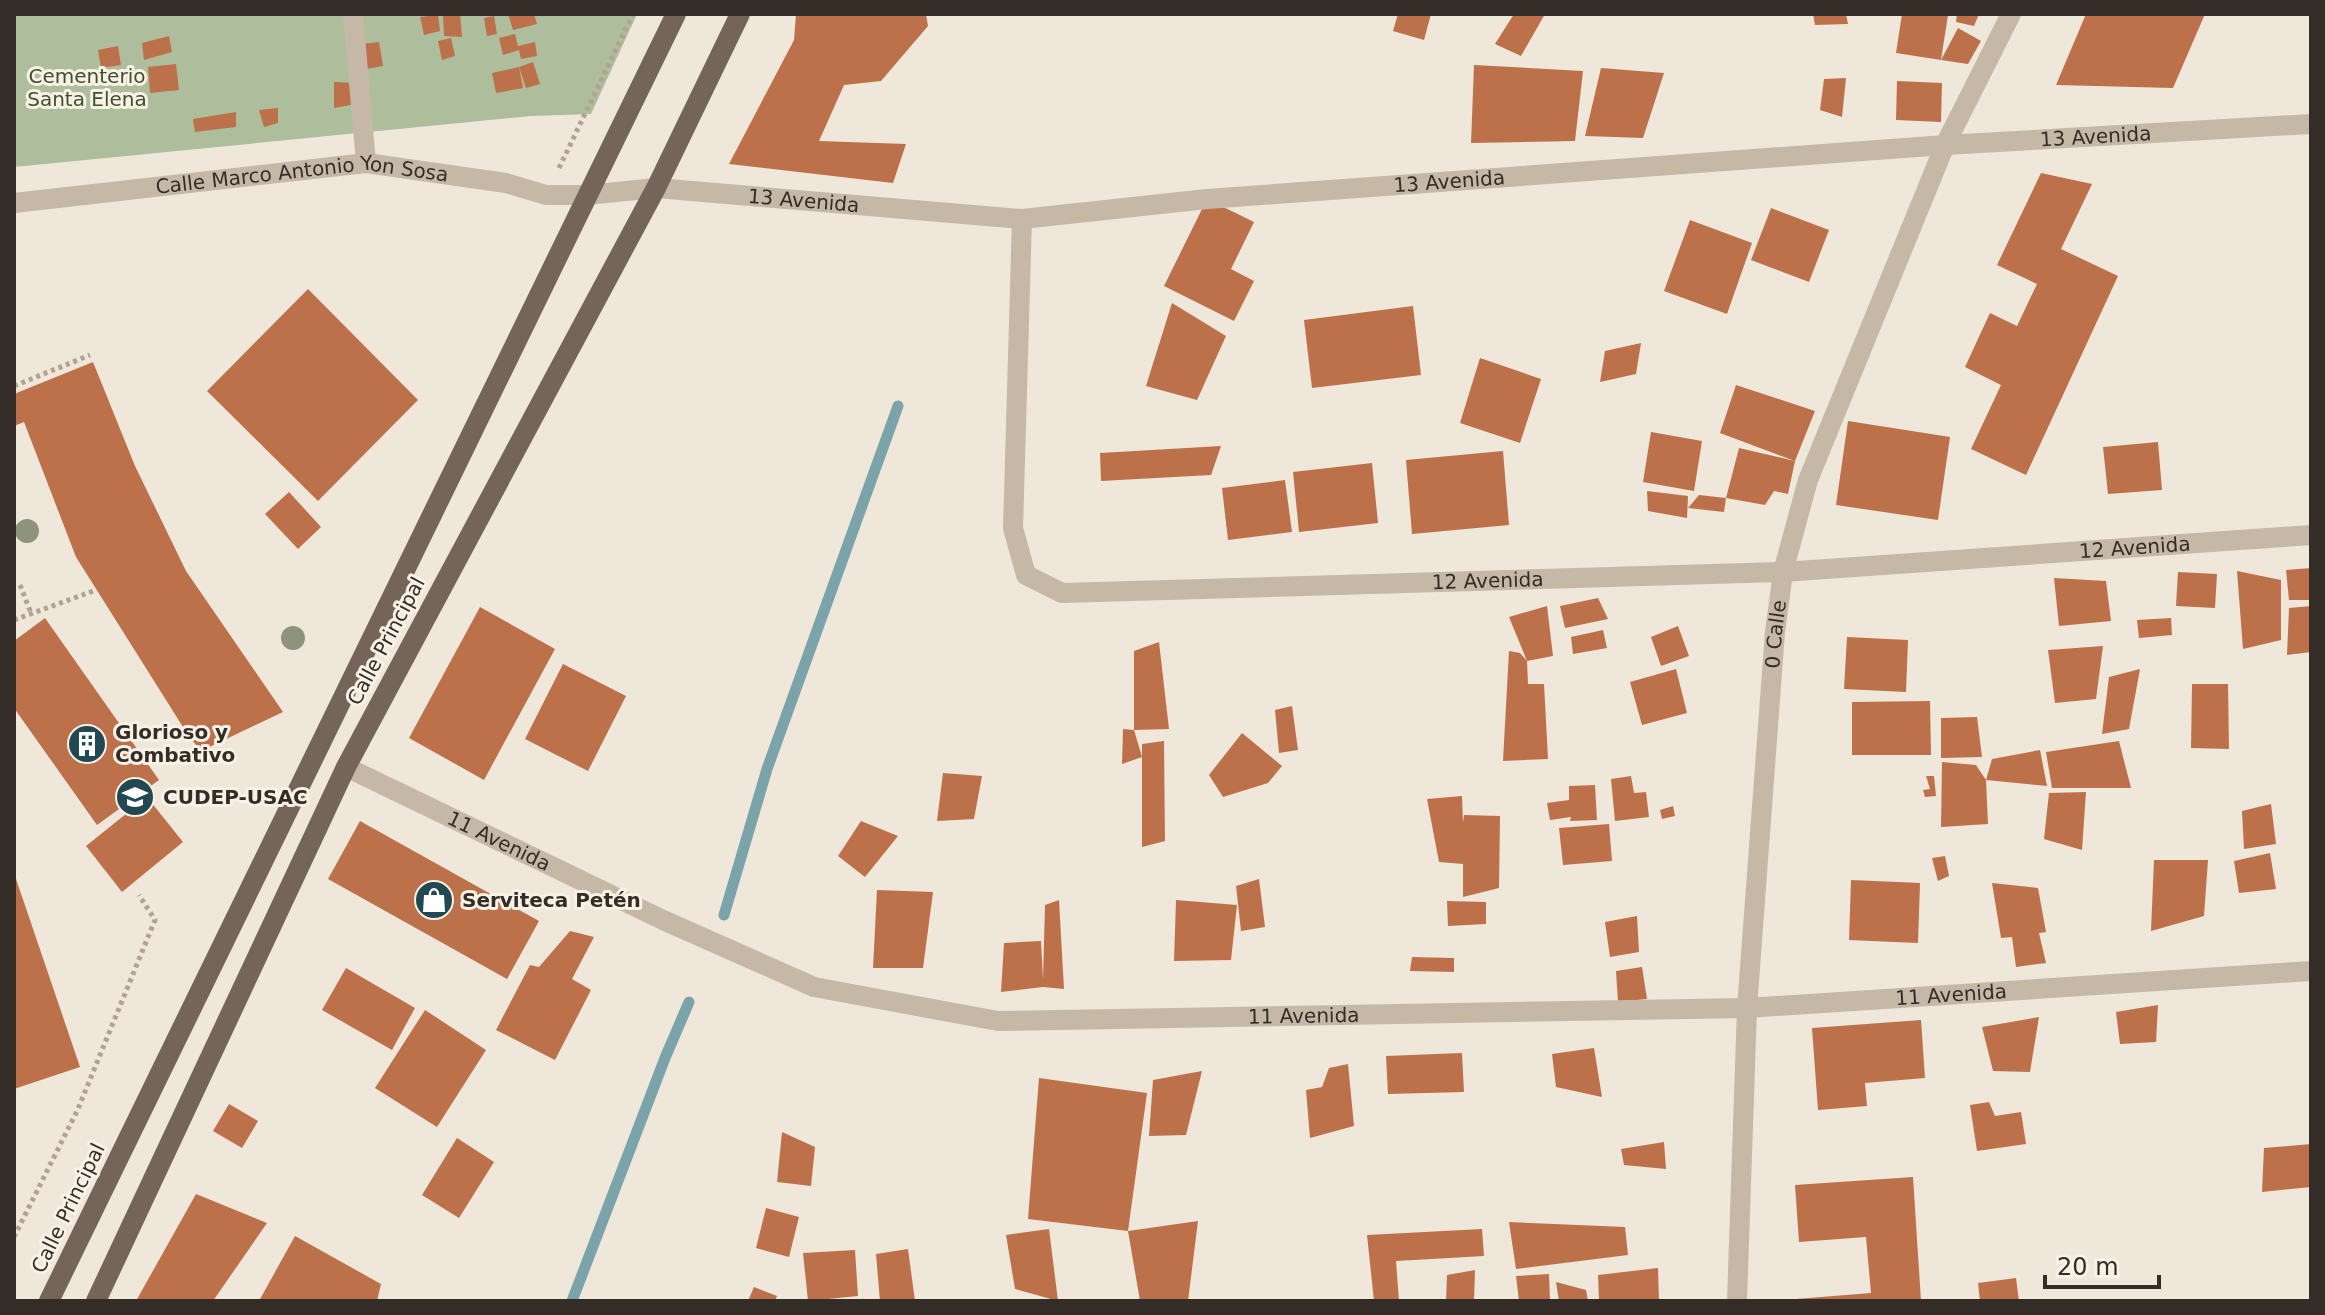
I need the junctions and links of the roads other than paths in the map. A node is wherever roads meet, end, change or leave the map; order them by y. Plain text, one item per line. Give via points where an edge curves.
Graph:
1 (353, 14) edge
2 (676, 14) edge
3 (740, 14) edge
4 (2011, 14) edge
5 (2311, 124) edge
6 (1945, 145) junction
7 (366, 163) junction
8 (656, 188) junction
9 (587, 195) junction
10 (14, 203) edge
11 (1022, 219) junction
12 (2311, 535) edge
13 (1783, 572) junction
14 (346, 767) junction
15 (2311, 971) edge
16 (1747, 1008) junction
17 (49, 1301) edge
18 (96, 1301) edge
19 (1737, 1301) edge

1 - 7 street
2 - 9 main road, Calle Principal
3 - 8 main road, Calle Principal
4 - 6 street, 0 Calle
5 - 6 street, 13 Avenida
6 - 11 street, 13 Avenida via 1207,199
6 - 13 street, 0 Calle via 1808,480
7 - 9 street, Calle Marco Antonio Yon Sosa via 506,183 546,195
7 - 10 street, Calle Marco Antonio Yon Sosa
8 - 9 street, 13 Avenida
8 - 11 street, 13 Avenida
8 - 14 main road, Calle Principal
9 - 17 main road, Calle Principal
11 - 13 street, 12 Avenida via 1013,528 1026,575 1062,593
12 - 13 street, 12 Avenida
13 - 16 street, 0 Calle
14 - 16 street, 11 Avenida via 814,987 998,1021
14 - 18 main road, Calle Principal
15 - 16 street, 11 Avenida
16 - 19 street, 0 Calle

